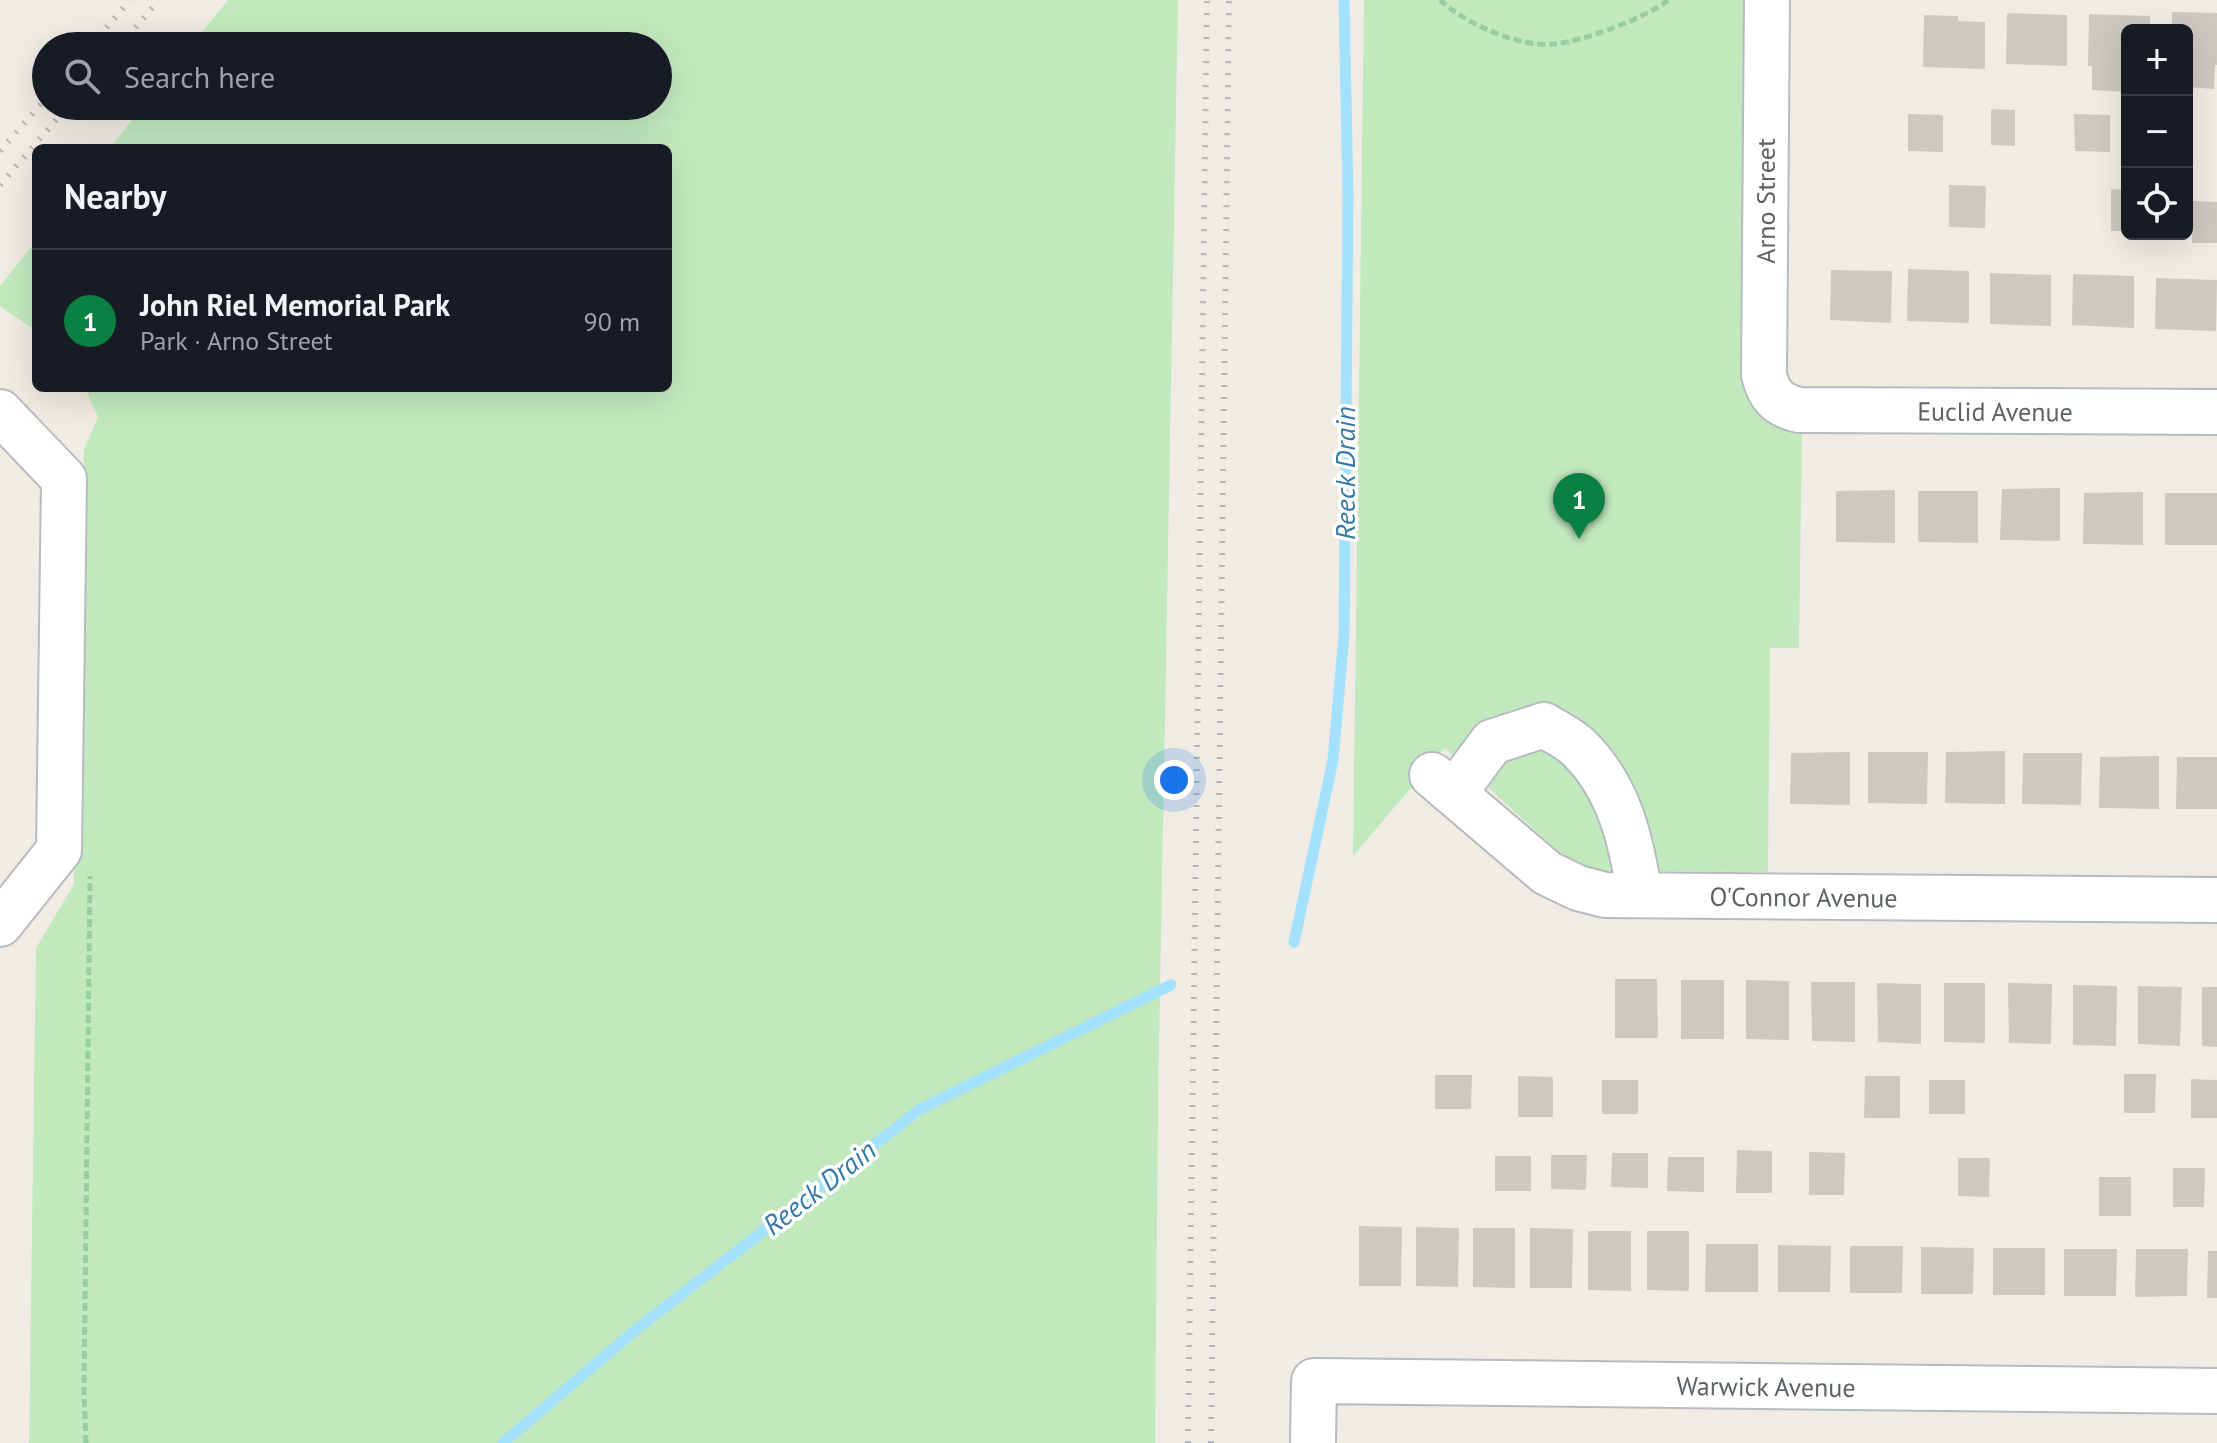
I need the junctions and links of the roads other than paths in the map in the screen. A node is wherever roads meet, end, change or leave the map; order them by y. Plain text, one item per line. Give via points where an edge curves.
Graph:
1 (1767, 0) edge
2 (1776, 399) joint
3 (0, 412) edge
4 (2217, 412) edge
5 (1640, 895) junction
6 (2217, 900) edge
7 (0, 924) edge
8 (2217, 1391) edge
9 (1313, 1443) edge

1 - 2 street, Arno Street via 1764,368 1768,391
2 - 4 street, Euclid Avenue via 1799,410
3 - 7 street via 64,479 59,850
5 - 5 street, O'Connor Avenue via 1591,892 1547,873 1443,784 1492,742 1544,725 1579,747 1613,792 1632,846
5 - 6 street, O'Connor Avenue
8 - 9 street, Warwick Avenue via 1314,1381

